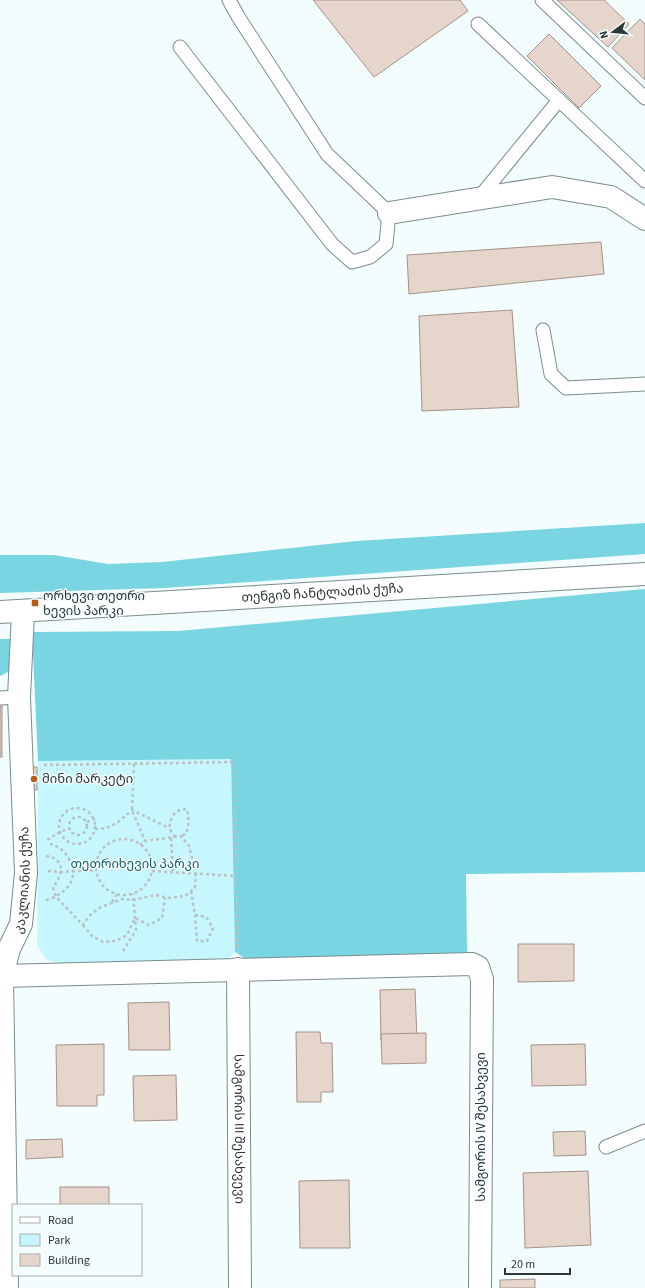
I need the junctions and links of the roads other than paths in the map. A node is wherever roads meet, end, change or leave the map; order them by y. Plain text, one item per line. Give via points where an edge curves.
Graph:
1 (229, 0) edge
2 (542, 0) edge
3 (478, 24) dead end
4 (180, 47) dead end
5 (645, 98) edge
6 (559, 100) junction
7 (645, 181) edge
8 (478, 199) junction
9 (389, 213) junction
10 (645, 219) edge
11 (543, 330) dead end
12 (645, 384) edge
13 (645, 574) edge
14 (0, 612) edge
15 (23, 612) junction
16 (9, 697) edge
17 (238, 970) junction
18 (2, 976) junction
19 (1, 1002) edge
20 (645, 1131) edge
21 (606, 1147) dead end
22 (7, 1288) edge
23 (240, 1288) edge
24 (480, 1288) edge

1 - 9 lane via 327,154
2 - 5 lane
3 - 6 lane
4 - 9 lane via 332,244 352,262 370,257 386,244
6 - 7 lane
6 - 8 lane
8 - 9 street
8 - 10 street via 552,187 612,197
11 - 12 lane via 551,374 566,388
13 - 15 street, თენგიზ ჩანტლაძის ქუჩა
14 - 15 street, თენგიზ ჩანტლაძის ქუჩა
15 - 16 street, კაკლიანის ქუჩა
16 - 18 street, კაკლიანის ქუჩა via 22,766 33,861 21,924 9,949
17 - 18 street
17 - 23 street, სამგორის III შესახვევი
17 - 24 street, სამგორის IV შესახვევი via 472,964 478,967 482,979
18 - 19 street, კაკლიანის ქუჩა
19 - 22 street, კაკლიანის ქუჩა
20 - 21 lane

